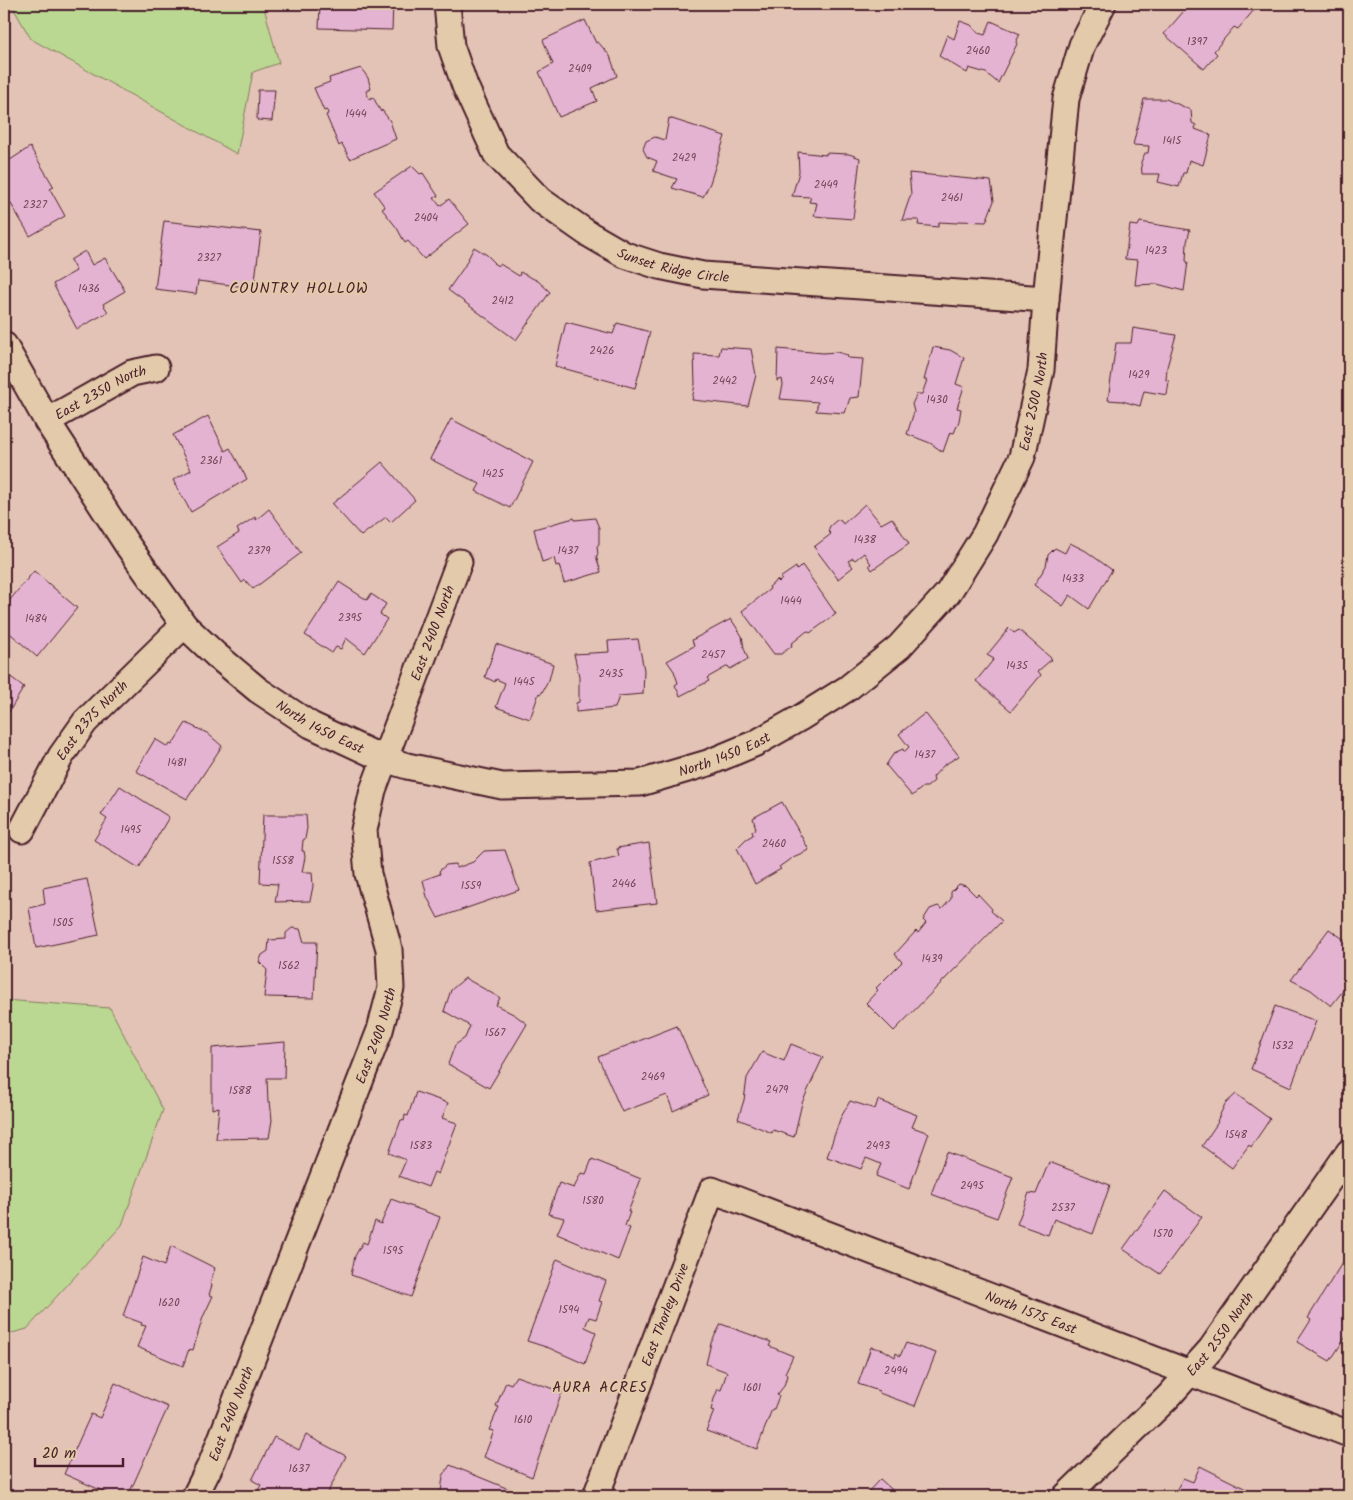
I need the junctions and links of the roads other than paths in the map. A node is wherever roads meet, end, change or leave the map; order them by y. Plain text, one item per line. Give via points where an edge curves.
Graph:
1 (447, 4) edge
2 (1102, 4) edge
3 (1046, 299) junction
4 (4, 345) edge
5 (156, 368) dead end
6 (47, 421) junction
7 (459, 562) dead end
8 (184, 625) junction
9 (800, 718) joint
10 (384, 759) junction
11 (22, 830) dead end
12 (1349, 1152) edge
13 (712, 1190) joint
14 (1189, 1373) junction
15 (1349, 1434) edge
16 (195, 1496) edge
17 (596, 1496) edge
18 (1066, 1496) edge

1 - 3 street, Sunset Ridge Circle via 451,46 496,154 540,200 625,255 703,275
2 - 3 street, East 2500 North via 1082,45 1066,99
3 - 9 street, East 2500 North via 1041,370 1022,458 985,534 948,593 899,647 848,688
4 - 6 street, North 1450 East
5 - 6 street, East 2350 North via 132,373
6 - 8 street, North 1450 East
7 - 10 street, East 2400 North
8 - 10 street, North 1450 East via 258,690 311,725
8 - 11 street, East 2375 North via 85,722 61,756
9 - 10 street, North 1450 East via 756,743 708,763 640,783 502,786
10 - 16 street, East 2400 North via 364,830 368,874 389,949 391,988 380,1030 212,1462
12 - 14 street, East 2550 North via 1211,1349
13 - 14 street, North 1575 East
13 - 17 street, East Thorley Drive
14 - 15 street, North 1575 East
14 - 18 street, East 2550 North

